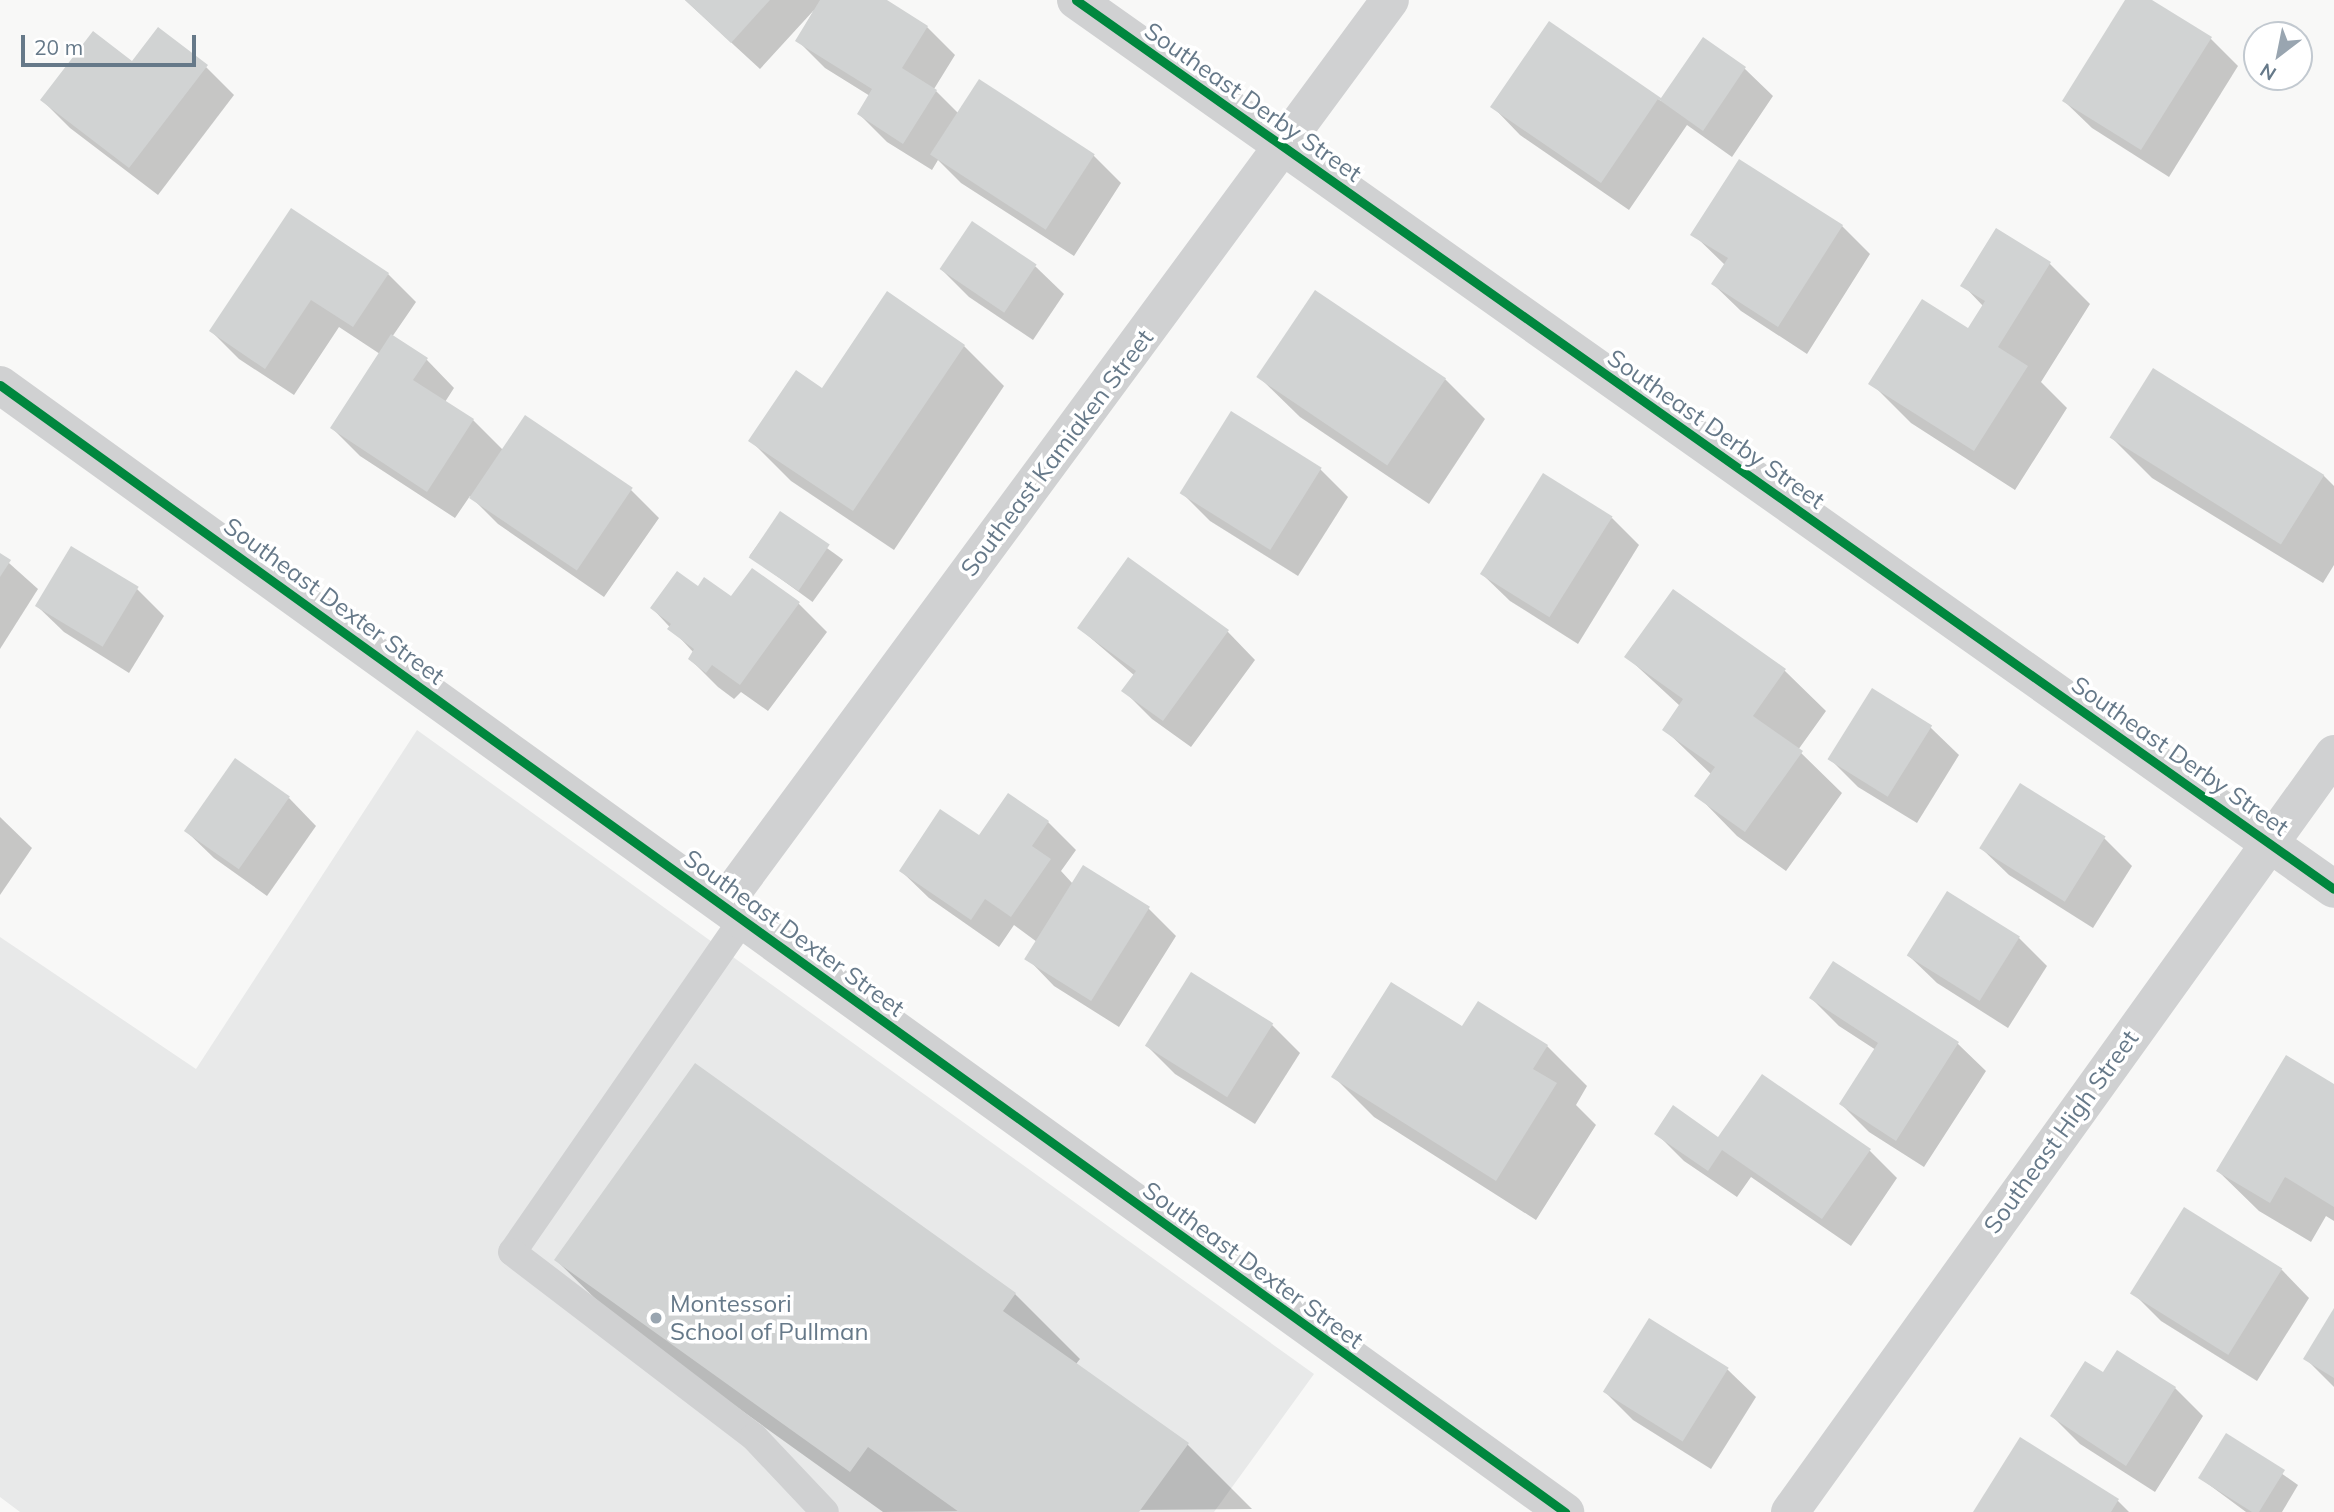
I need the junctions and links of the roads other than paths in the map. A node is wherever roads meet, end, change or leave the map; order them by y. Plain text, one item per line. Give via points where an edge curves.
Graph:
1 (1076, 0) edge
2 (1390, 0) edge
3 (1283, 148) junction
4 (0, 385) edge
5 (2334, 754) edge
6 (2269, 842) junction
7 (2334, 890) edge
8 (733, 912) junction
9 (825, 1512) edge
10 (1564, 1512) edge
11 (1790, 1512) edge

1 - 3 street, Southeast Derby Street
2 - 3 street, Southeast Kamiaken Street
3 - 6 street, Southeast Derby Street
3 - 8 street, Southeast Kamiaken Street
4 - 8 street, Southeast Dexter Street
5 - 6 street, Southeast High Street
6 - 7 street, Southeast Derby Street
6 - 11 street, Southeast High Street
8 - 9 lane via 512,1252 754,1437
8 - 10 street, Southeast Dexter Street

